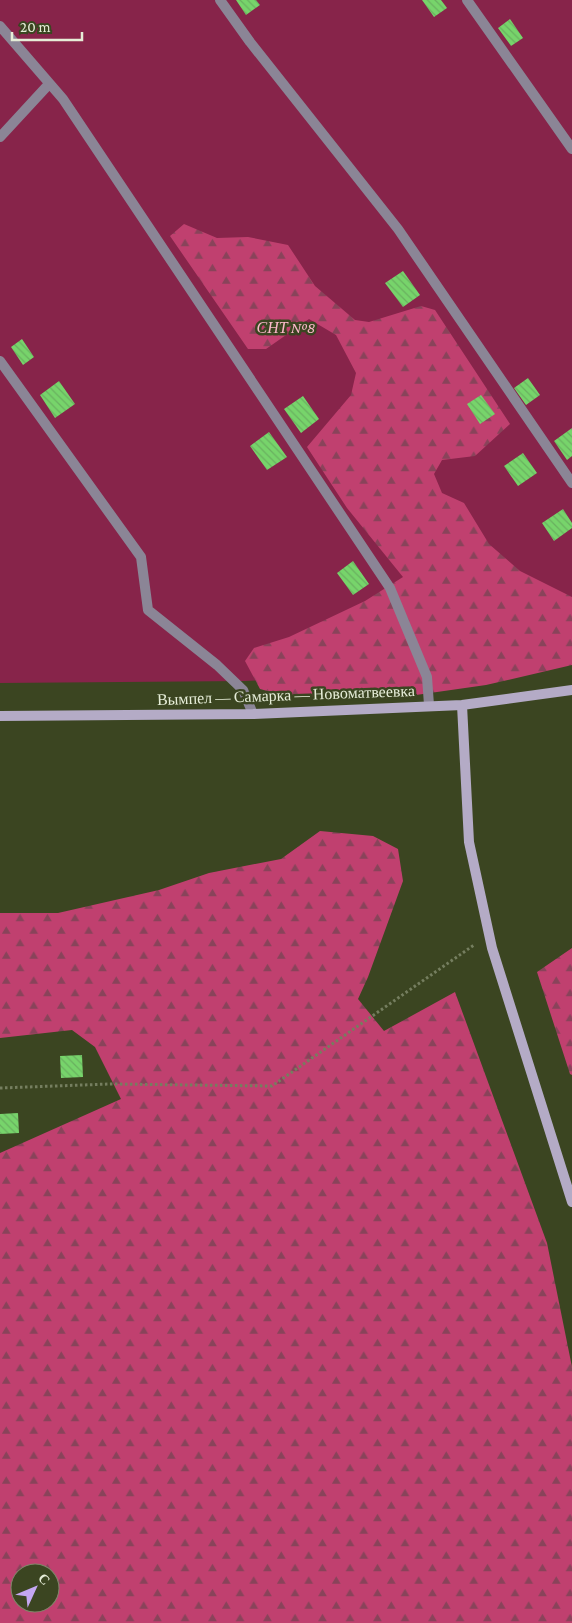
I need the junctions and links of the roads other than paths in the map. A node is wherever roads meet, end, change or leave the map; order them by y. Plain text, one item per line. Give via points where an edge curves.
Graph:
1 (220, 0) edge
2 (467, 0) edge
3 (0, 26) edge
4 (49, 84) junction
5 (0, 137) edge
6 (572, 149) edge
7 (0, 361) edge
8 (572, 482) edge
9 (572, 690) edge
10 (429, 705) junction
11 (462, 705) junction
12 (253, 714) junction
13 (0, 716) edge
14 (572, 1202) edge

1 - 8 street via 398,229
2 - 6 street
3 - 4 street
4 - 5 street
4 - 10 street via 63,100 390,588 427,677
7 - 12 street via 141,557 148,610 244,690
9 - 11 main road, Вымпел — Самарка — Новоматвеевка
10 - 11 main road, Вымпел — Самарка — Новоматвеевка
10 - 12 main road, Вымпел — Самарка — Новоматвеевка
11 - 14 main road via 469,842 489,935
12 - 13 main road, Вымпел — Самарка — Новоматвеевка

